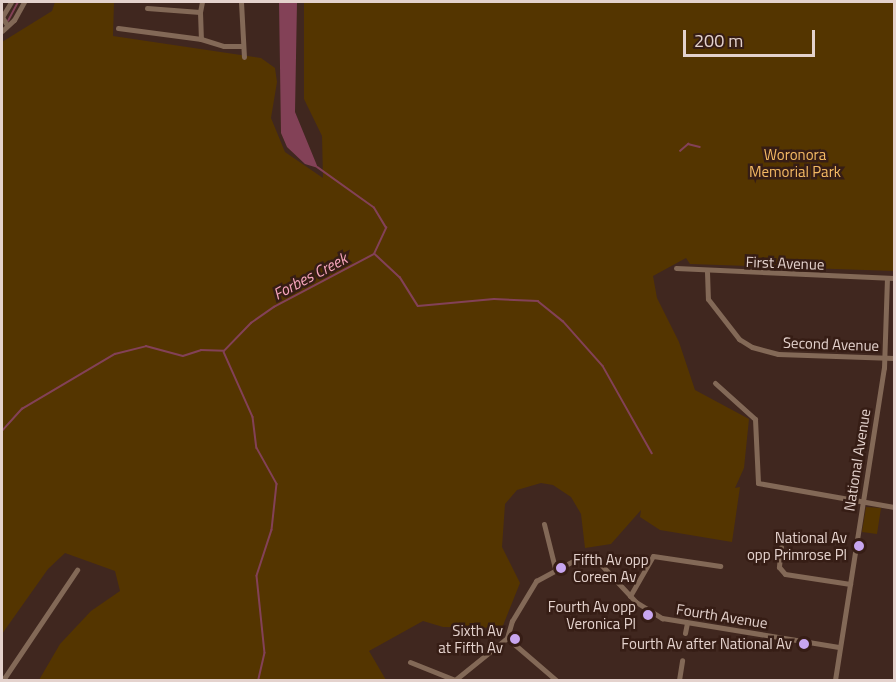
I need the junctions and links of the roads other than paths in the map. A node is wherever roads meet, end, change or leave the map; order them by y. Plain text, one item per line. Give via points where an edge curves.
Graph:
1 (11, 2) edge
2 (24, 2) edge
3 (159, 2) edge
4 (202, 2) edge
5 (241, 2) edge
6 (147, 8) dead end
7 (158, 9) junction
8 (200, 12) junction
9 (135, 20) dead end
10 (7, 25) junction
11 (118, 28) dead end
12 (134, 28) junction
13 (2, 31) edge
14 (201, 39) junction
15 (242, 46) junction
16 (244, 57) dead end
17 (679, 272) dead end
18 (707, 272) junction
19 (887, 278) junction
20 (894, 278) edge
21 (885, 357) junction
22 (894, 358) edge
23 (714, 383) dead end
24 (863, 502) junction
25 (894, 507) edge
26 (544, 524) dead end
27 (781, 547) dead end
28 (720, 566) dead end
29 (555, 568) junction
30 (77, 570) dead end
31 (849, 584) junction
32 (630, 597) junction
33 (687, 623) junction
34 (685, 633) dead end
35 (507, 638) junction
36 (839, 646) junction
37 (682, 660) dead end
38 (410, 662) dead end
39 (455, 680) edge
40 (3, 681) edge
41 (556, 681) edge
42 (679, 681) edge
43 (835, 681) edge

1 - 10 street via 2,17
2 - 10 street
3 - 7 street
4 - 8 street
5 - 15 street
6 - 7 street
7 - 8 street
8 - 14 street
9 - 12 street
10 - 13 street
11 - 12 street
12 - 14 street
14 - 15 street via 224,46
15 - 16 street
17 - 18 street, First Avenue
18 - 19 street, First Avenue
18 - 21 street, Second Avenue via 708,299 739,339 752,346 778,354
19 - 20 street, First Avenue
19 - 21 street, National Avenue
21 - 22 street, Second Avenue
21 - 24 street, National Avenue
23 - 24 street via 755,419 758,483
24 - 25 street
24 - 31 street, National Avenue
26 - 29 street
27 - 31 street via 779,567 785,574
28 - 32 street via 653,556
29 - 32 street, Fourth Avenue via 589,554
29 - 35 street via 533,585
30 - 40 street
31 - 36 street, National Avenue
32 - 33 street, Fourth Avenue via 653,614
33 - 34 street
33 - 36 street, Fourth Avenue
35 - 39 street
35 - 41 street
36 - 43 street, National Avenue
37 - 42 street
38 - 39 street

